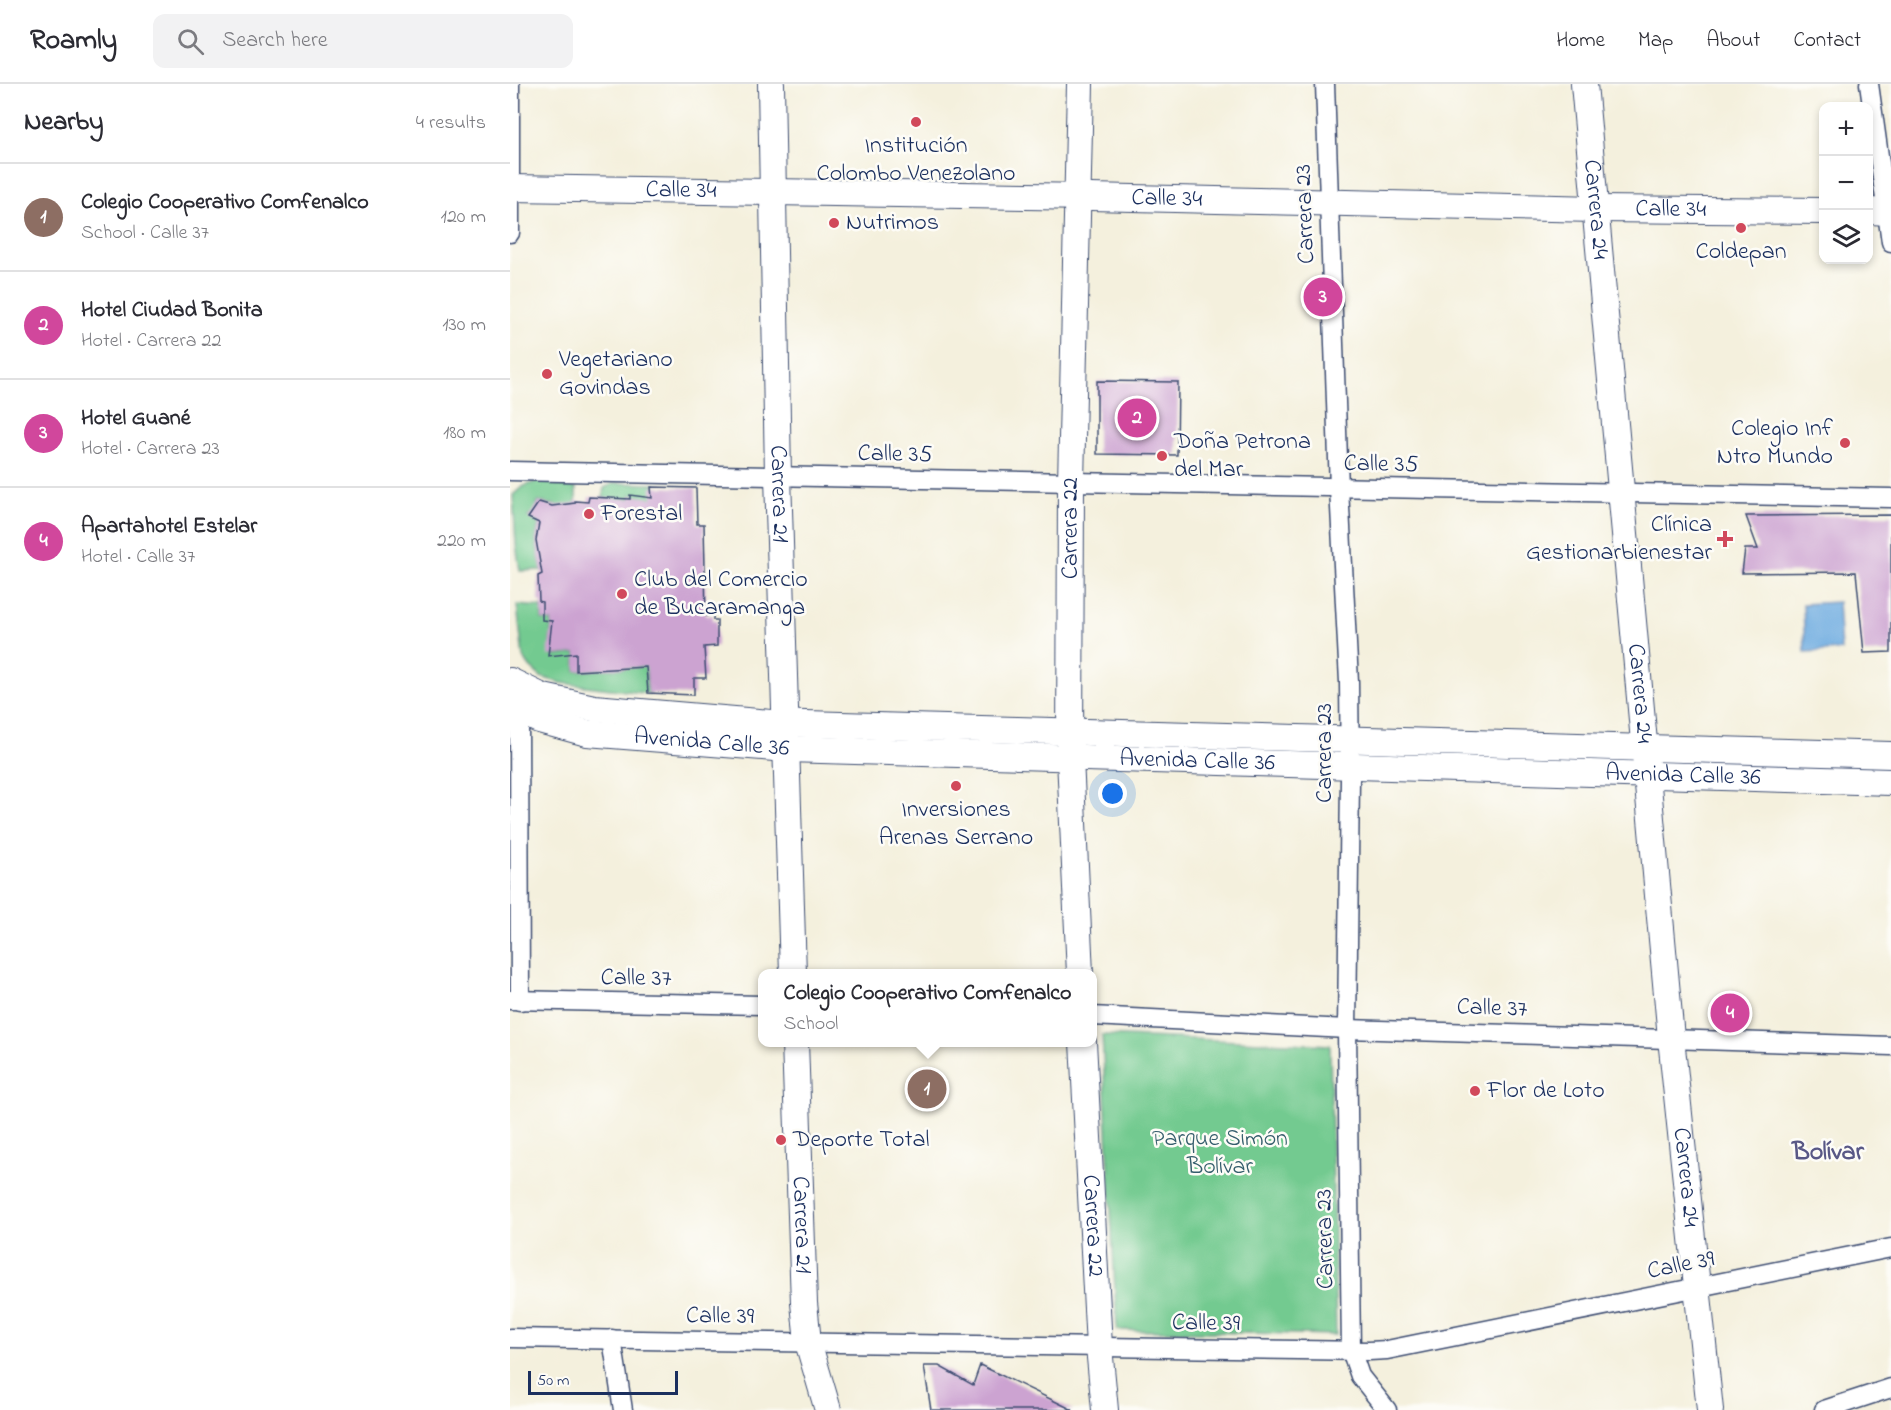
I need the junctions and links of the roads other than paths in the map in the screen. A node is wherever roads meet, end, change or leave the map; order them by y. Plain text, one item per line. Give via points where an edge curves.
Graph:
1 (510, 84) edge
2 (771, 84) edge
3 (1080, 84) edge
4 (1325, 84) edge
5 (1584, 84) edge
6 (1869, 84) edge
7 (510, 188) edge
8 (773, 192) junction
9 (1079, 197) junction
10 (1329, 203) junction
11 (1596, 209) junction
12 (1819, 211) edge
13 (1883, 212) edge
14 (510, 233) edge
15 (1891, 242) edge
16 (510, 471) edge
17 (778, 476) junction
18 (1071, 483) junction
19 (1339, 488) junction
20 (1621, 494) junction
21 (1891, 498) edge
22 (510, 681) edge
23 (514, 709) edge
24 (786, 723) junction
25 (1070, 732) junction
26 (1350, 741) junction
27 (1644, 748) junction
28 (786, 749) junction
29 (1891, 755) edge
30 (1070, 758) junction
31 (1350, 767) junction
32 (1647, 776) junction
33 (1891, 782) edge
34 (793, 969) edge
35 (1080, 969) edge
36 (515, 1001) edge
37 (758, 1005) edge
38 (1097, 1016) edge
39 (1347, 1029) junction
40 (1671, 1038) junction
41 (1891, 1046) edge
42 (795, 1047) edge
43 (1083, 1047) edge
44 (1891, 1248) edge
45 (1697, 1287) junction
46 (510, 1338) edge
47 (612, 1339) junction
48 (808, 1342) junction
49 (1099, 1347) junction
50 (1351, 1350) junction
51 (1891, 1388) edge
52 (826, 1408) edge
53 (622, 1410) edge
54 (1105, 1410) edge
55 (1387, 1410) edge
56 (1710, 1410) edge
57 (1824, 1410) edge

1 - 7 street
2 - 8 street, Carrera 21
3 - 9 street, Carrera 22
4 - 10 street, Carrera 23
5 - 11 street, Carrera 24
6 - 13 street
7 - 8 street, Calle 34
7 - 14 street
8 - 9 street, Calle 34
8 - 17 street, Carrera 21
9 - 10 street, Calle 34
9 - 18 street, Carrera 22
10 - 11 street, Calle 34
10 - 19 street, Carrera 23
11 - 12 street, Calle 34
11 - 20 street, Carrera 24
13 - 15 street
16 - 17 street, Calle 35
17 - 18 street, Calle 35
17 - 24 street, Carrera 21
18 - 19 street, Calle 35
18 - 25 street, Carrera 22
19 - 20 street, Calle 35
19 - 26 street, Carrera 23
20 - 21 street, Calle 35
20 - 27 street, Carrera 24
22 - 24 street, Avenida Calle 36 via 543,697 594,708
23 - 28 street, Avenida Calle 36 via 587,733
23 - 36 street
24 - 25 street, Avenida Calle 36
24 - 28 street, Carrera 21
25 - 26 street, Avenida Calle 36
25 - 30 street, Carrera 22
26 - 27 street, Avenida Calle 36
26 - 31 street, Carrera 23
27 - 29 street, Avenida Calle 36
27 - 32 street, Carrera 24
28 - 30 street, Avenida Calle 36
28 - 34 street, Carrera 21
30 - 31 street, Avenida Calle 36
30 - 35 street, Carrera 22
31 - 32 street, Avenida Calle 36
31 - 39 street, Carrera 23
32 - 33 street, Avenida Calle 36
32 - 40 street, Carrera 24
36 - 37 street, Calle 37
38 - 39 street, Calle 37
39 - 40 street, Calle 37
39 - 50 street, Carrera 23
40 - 41 street, Calle 37
40 - 45 street, Carrera 24
42 - 48 street, Carrera 21
43 - 49 street, Carrera 22
44 - 45 street, Calle 39
45 - 50 street, Calle 39 via 1388,1350
45 - 56 street, Carrera 24
46 - 47 street, Calle 39
47 - 48 street, Calle 39
47 - 53 street
48 - 49 street, Calle 39
48 - 52 street, Carrera 21
49 - 50 street, Calle 39
49 - 54 street, Carrera 22
50 - 55 street, Carrera 23 via 1360,1376
51 - 57 street

